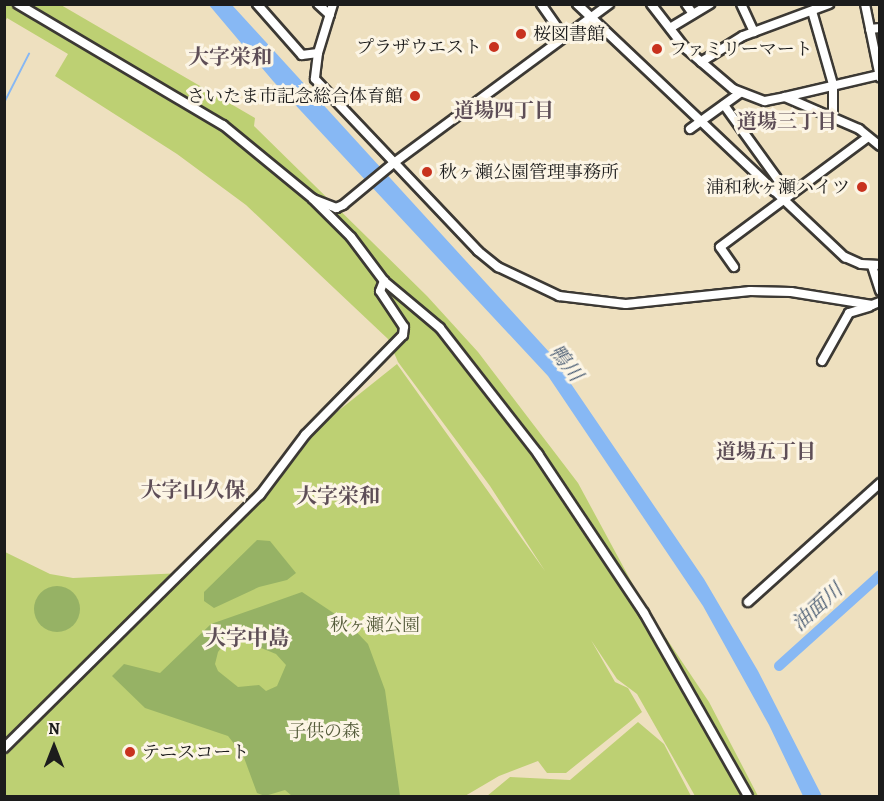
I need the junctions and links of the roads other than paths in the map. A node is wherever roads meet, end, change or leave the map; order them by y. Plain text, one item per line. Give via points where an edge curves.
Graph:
1 (18, 4) edge
2 (256, 4) edge
3 (318, 4) edge
4 (333, 4) edge
5 (540, 4) edge
6 (577, 4) edge
7 (609, 4) edge
8 (651, 4) edge
9 (686, 4) edge
10 (710, 4) edge
11 (741, 4) edge
12 (829, 4) edge
13 (865, 4) edge
14 (807, 9) edge
15 (693, 14) junction
16 (330, 15) junction
17 (591, 18) junction
18 (670, 28) junction
19 (879, 28) edge
20 (870, 29) junction
21 (754, 32) junction
22 (564, 37) junction
23 (318, 53) junction
24 (700, 62) junction
25 (879, 76) edge
26 (833, 84) junction
27 (740, 93) junction
28 (785, 97) junction
29 (724, 105) junction
30 (833, 117) junction
31 (700, 122) junction
32 (690, 129) dead end
33 (868, 137) junction
34 (879, 146) edge
35 (394, 163) junction
36 (774, 191) junction
37 (313, 199) junction
38 (783, 199) junction
39 (876, 265) edge
40 (734, 267) dead end
41 (384, 281) junction
42 (879, 291) edge
43 (876, 303) edge
44 (822, 362) dead end
45 (879, 483) edge
46 (748, 602) dead end
47 (4, 748) edge
48 (748, 796) edge

1 - 37 street via 223,125
2 - 23 street via 303,55
3 - 16 street
4 - 16 street
5 - 22 street
6 - 17 street
7 - 17 street
8 - 18 street
9 - 15 street
10 - 15 street
11 - 21 street
12 - 14 street
13 - 20 street
14 - 21 street
14 - 26 street
15 - 18 street
16 - 23 street
17 - 22 street
17 - 31 street
18 - 24 street
19 - 20 street
20 - 25 street
21 - 24 street
22 - 35 street via 550,42
23 - 35 street via 315,79
24 - 27 street
25 - 26 street
26 - 28 street
26 - 30 street
27 - 28 street via 765,102
27 - 29 street
28 - 30 street
29 - 31 street
29 - 36 street via 781,184
30 - 33 street
31 - 32 street
31 - 36 street
33 - 34 street
33 - 38 street
35 - 37 street via 336,208
35 - 43 street via 477,251 498,267 559,296 639,304 750,291
36 - 38 street
37 - 41 street via 346,232
38 - 39 street via 845,257
38 - 40 street via 720,248
39 - 42 street
41 - 47 street via 380,291 404,327 403,335 305,435 260,495
41 - 48 street via 440,328 538,454 644,613
43 - 44 street via 849,313
45 - 46 street

